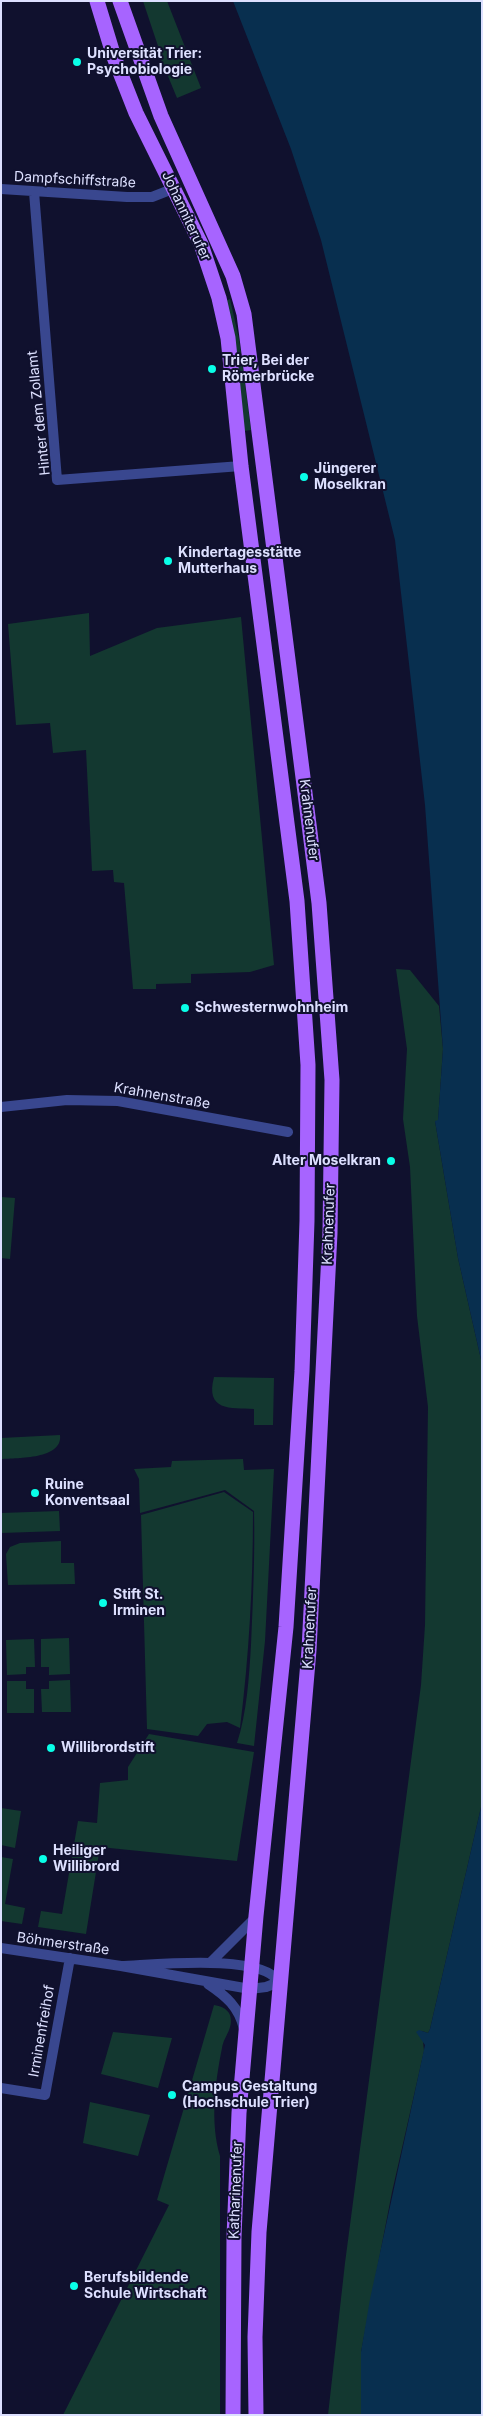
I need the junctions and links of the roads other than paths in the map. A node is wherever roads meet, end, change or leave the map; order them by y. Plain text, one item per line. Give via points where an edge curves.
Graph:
1 (97, 1) edge
2 (120, 1) edge
3 (185, 166) junction
4 (175, 188) junction
5 (1, 190) edge
6 (34, 192) junction
7 (260, 438) joint
8 (239, 440) joint
9 (241, 466) junction
10 (269, 505) junction
11 (1, 1107) edge
12 (288, 1132) dead end
13 (256, 1916) junction
14 (1, 1948) edge
15 (70, 1958) junction
16 (211, 1962) junction
17 (121, 1966) junction
18 (252, 1967) junction
19 (205, 1982) junction
20 (279, 1982) junction
21 (250, 1989) junction
22 (246, 2040) junction
23 (1, 2088) edge
24 (233, 2415) edge
25 (256, 2415) edge

1 - 4 main road, Johanniterufer via 136,113
2 - 3 main road, Johanniterufer via 144,73
3 - 4 main road via 184,177
3 - 7 main road, Johanniterufer via 233,276 244,314
4 - 6 street, Dampfschiffstraße via 152,197
4 - 8 main road, Johanniterufer via 201,244 219,298 232,370
5 - 6 street, Dampfschiffstraße
6 - 9 street, Hinter dem Zollamt via 57,480
7 - 10 main road, Krahnenufer
8 - 9 main road, Krahnenufer
9 - 10 main road via 257,477
9 - 13 main road, Krahnenufer via 297,902 308,1065 307,1230 298,1446 286,1627
10 - 20 main road, Krahnenufer via 319,903 332,1080 330,1243 309,1650
11 - 12 street, Krahnenstraße via 67,1100 118,1101
13 - 16 street
13 - 18 main road, Krahnenufer
14 - 15 street, Böhmerstraße
15 - 17 street, Böhmerstraße
15 - 23 street, Irminenfreihof via 45,2095
16 - 17 street, Böhmerstraße
16 - 18 street, Böhmerstraße
17 - 19 street, Böhmerstraße
18 - 20 street, Böhmerstraße via 272,1973
18 - 21 main road, Katharinenufer
19 - 21 street, Böhmerstraße
19 - 22 street, Böhmerstraße via 236,2007
20 - 21 street, Böhmerstraße via 266,1988
20 - 25 main road, Katharinenufer via 259,2232 254,2336
21 - 22 main road, Katharinenufer
22 - 24 main road, Katharinenufer via 239,2113 234,2237

